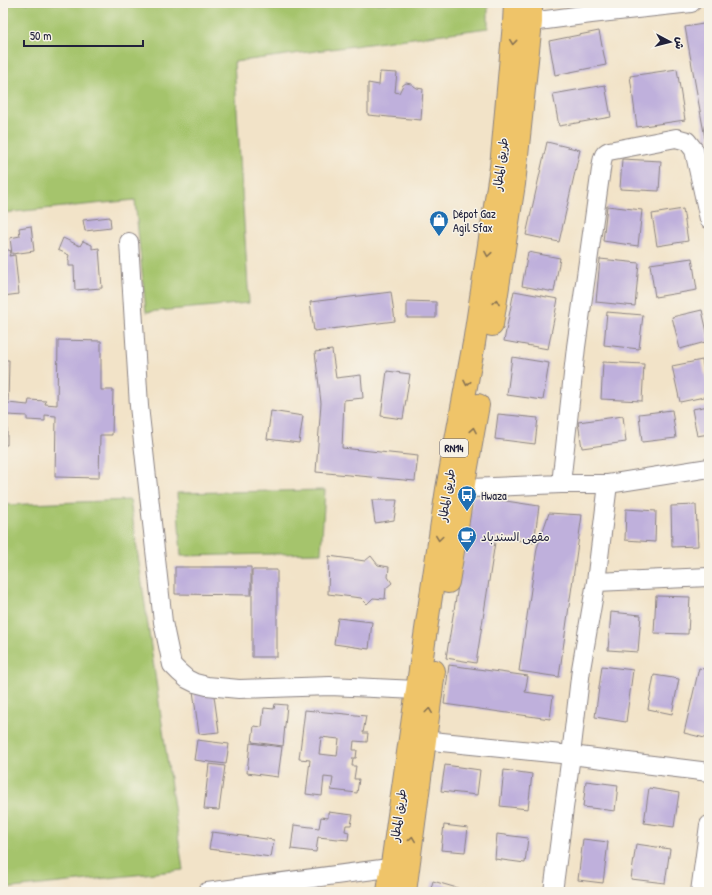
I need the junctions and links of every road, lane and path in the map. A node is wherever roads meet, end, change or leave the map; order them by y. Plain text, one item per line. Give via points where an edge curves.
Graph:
1 (515, 3) edge
2 (691, 3) edge
3 (531, 12) edge
4 (709, 218) edge
5 (129, 242) dead end
6 (709, 468) edge
7 (561, 484) junction
8 (608, 484) junction
9 (455, 489) junction
10 (709, 577) edge
11 (596, 582) junction
12 (417, 690) junction
13 (418, 740) junction
14 (571, 755) junction
15 (709, 772) edge
16 (709, 825) edge
17 (400, 866) junction
18 (277, 888) edge
19 (208, 892) edge
20 (388, 892) edge
21 (405, 892) edge
22 (553, 892) edge
23 (700, 892) edge

1 -> 9 main road, طريق المطار / RN14 via 501,167
2 - 3 street via 591,14
9 -> 3 main road, طريق المطار / RN14 via 500,280 514,184
4 - 7 street via 694,150 687,141 676,138 605,153 579,324
5 - 12 street via 139,406 163,622 172,665 195,683 207,686 240,689 330,686
6 - 8 street
7 - 8 street
7 - 9 street
8 - 11 street
9 -> 12 main road, طريق المطار / RN14
13 -> 9 main road, طريق المطار / RN14 via 439,637
10 - 11 street
11 - 14 street via 581,669
12 - 13 main road, طريق المطار / RN14
13 - 14 street
13 - 17 main road, طريق المطار / RN14
14 - 15 street
14 - 22 street
16 - 23 street
17 - 18 street
17 - 20 main road, طريق المطار / RN14
17 - 21 main road, طريق المطار / RN14
18 - 19 street

